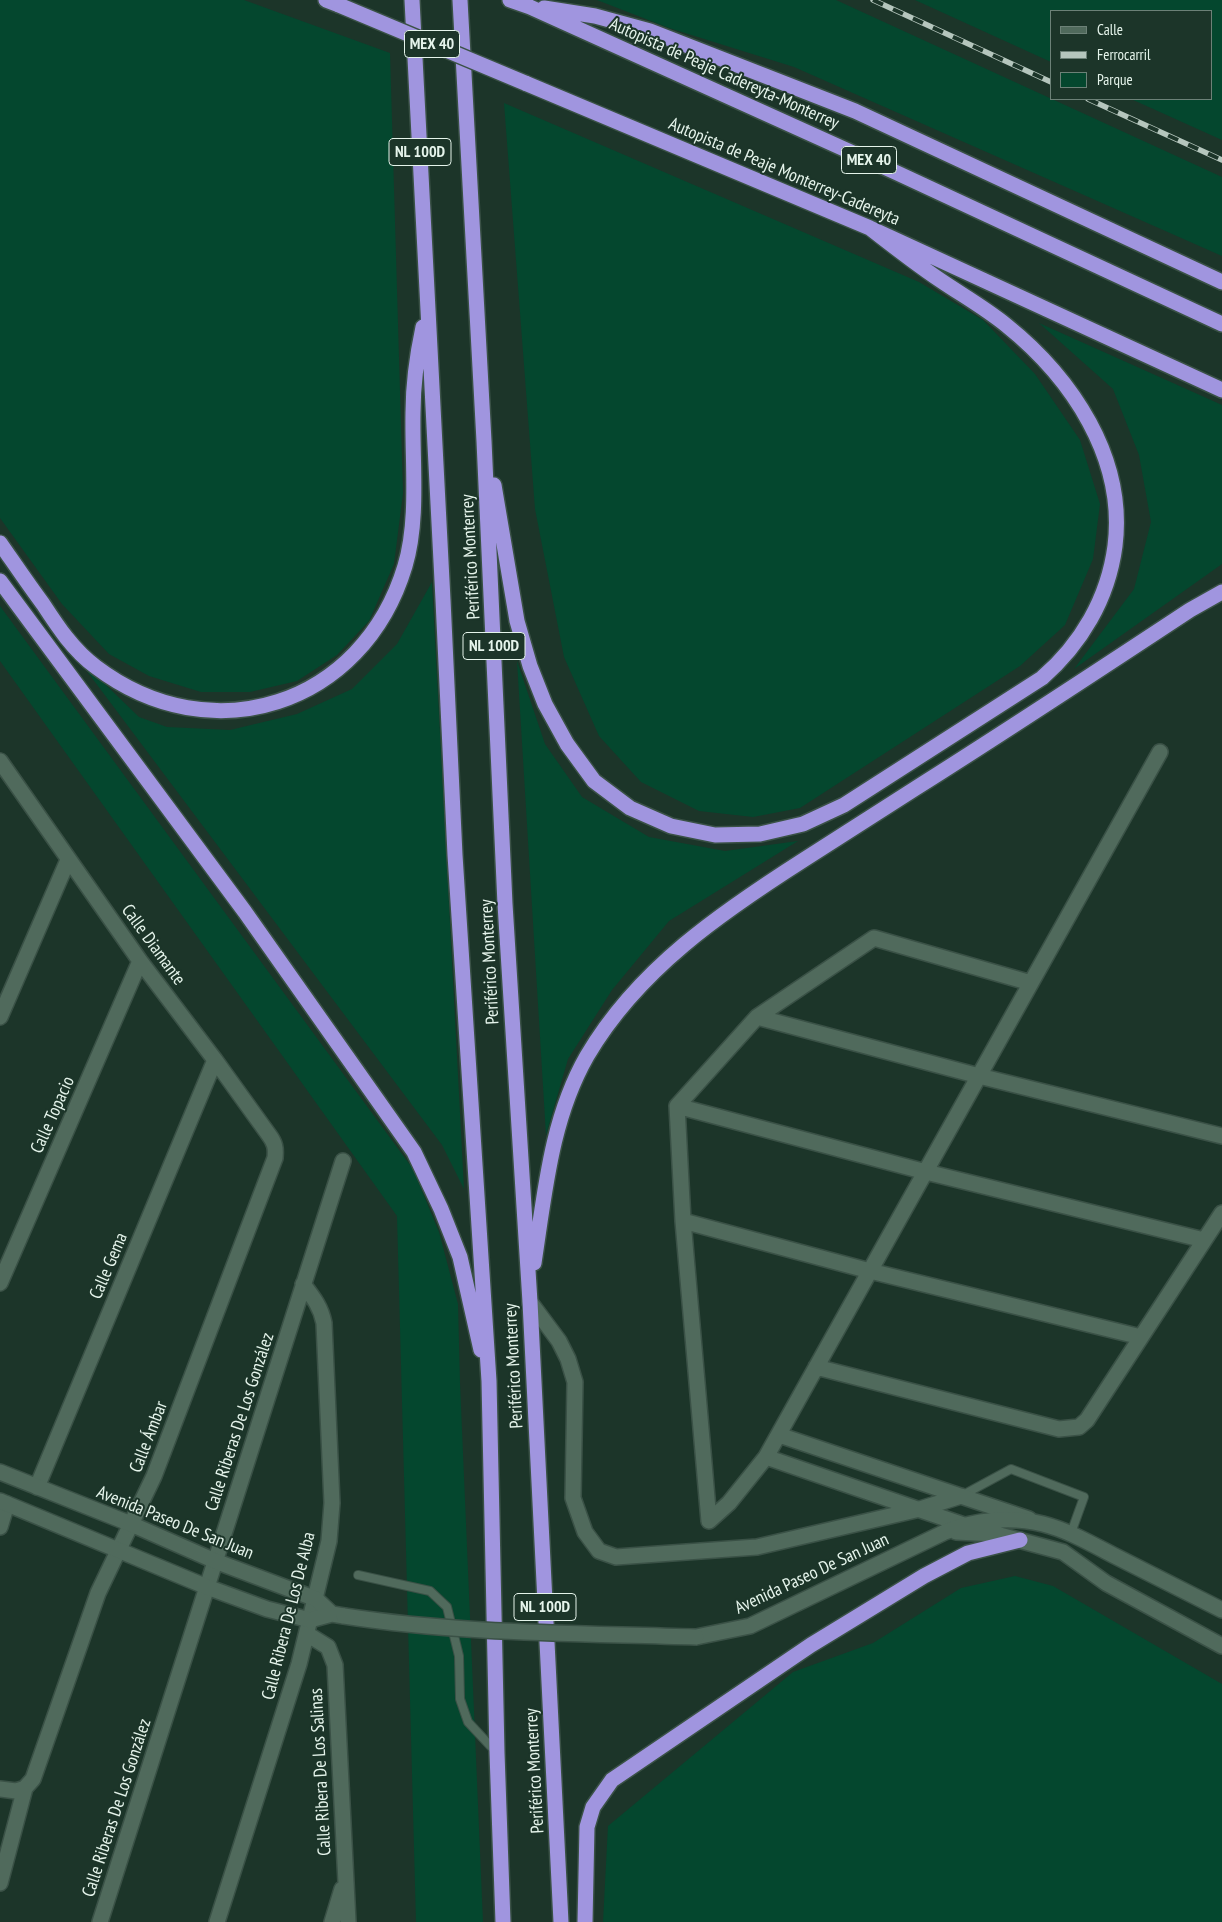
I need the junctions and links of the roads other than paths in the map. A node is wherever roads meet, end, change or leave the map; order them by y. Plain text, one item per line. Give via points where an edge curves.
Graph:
1 (412, 0) edge
2 (460, 0) edge
3 (511, 1) edge
4 (333, 3) edge
5 (530, 7) junction
6 (870, 228) junction
7 (1222, 282) edge
8 (428, 304) junction
9 (1222, 324) edge
10 (1222, 390) edge
11 (484, 441) junction
12 (0, 543) edge
13 (0, 581) edge
14 (1222, 592) edge
15 (1160, 752) dead end
16 (0, 762) edge
17 (68, 860) junction
18 (140, 961) junction
19 (1031, 983) junction
20 (0, 1017) edge
21 (757, 1017) junction
22 (215, 1060) junction
23 (979, 1076) junction
24 (677, 1106) junction
25 (1222, 1136) edge
26 (276, 1150) joint
27 (343, 1161) dead end
28 (926, 1172) junction
29 (1222, 1213) edge
30 (683, 1221) junction
31 (1204, 1240) junction
32 (870, 1271) junction
33 (0, 1283) edge
34 (303, 1284) junction
35 (530, 1297) junction
36 (1141, 1337) junction
37 (816, 1367) junction
38 (489, 1381) junction
39 (778, 1435) junction
40 (766, 1457) junction
41 (0, 1472) edge
42 (37, 1487) junction
43 (961, 1496) junction
44 (3, 1503) edge
45 (920, 1509) junction
46 (131, 1524) junction
47 (1042, 1524) junction
48 (964, 1525) junction
49 (0, 1527) edge
50 (945, 1532) junction
51 (1071, 1533) junction
52 (1020, 1540) junction
53 (118, 1550) junction
54 (1063, 1552) junction
55 (215, 1561) junction
56 (358, 1575) dead end
57 (207, 1587) junction
58 (316, 1599) junction
59 (1222, 1610) edge
60 (338, 1615) junction
61 (308, 1627) junction
62 (1222, 1646) edge
63 (496, 1753) junction
64 (25, 1788) junction
65 (0, 1790) edge
66 (345, 1880) junction
67 (0, 1883) edge
68 (100, 1922) edge
69 (217, 1922) edge
70 (332, 1922) edge
71 (348, 1922) edge
72 (503, 1922) edge
73 (562, 1922) edge
74 (585, 1922) edge

1 - 8 highway, Periférico Monterrey / NL 100D
2 - 11 highway, Periférico Monterrey / NL 100D
3 - 5 highway, Autopista de Peaje Cadereyta-Monterrey / MEX 40
4 - 6 highway, Autopista de Peaje Monterrey-Cadereyta / MEX 40, bridge
5 - 7 highway via 623,22 763,74 855,111
5 - 9 highway, Autopista de Peaje Cadereyta-Monterrey / MEX 40
6 - 10 highway, Autopista de Peaje Monterrey-Cadereyta / MEX 40
6 - 11 highway via 904,255 983,307 1051,368 1084,414 1106,457 1115,496 1116,535 1110,575 1094,614 1057,665 1042,678 844,805 795,826 760,834 715,835 671,826 630,808 594,781 550,712 530,666 517,621
8 - 12 highway via 412,412 410,543 399,585 379,623 357,650 337,670 301,693 261,707 217,711 173,705 132,690 94,666 77,650
8 - 38 highway, Periférico Monterrey / NL 100D via 455,855
11 - 35 highway, Periférico Monterrey / NL 100D via 505,904
13 - 38 highway via 245,912 414,1152 460,1257
14 - 35 highway via 760,888 699,932 652,974 617,1014 587,1057 563,1111 548,1170
15 - 19 street
16 - 17 street, Calle Diamante
17 - 18 street, Calle Diamante
17 - 20 street
18 - 22 street, Calle Diamante
18 - 33 street, Calle Topacio
19 - 21 street via 874,938
19 - 23 street
21 - 23 street
21 - 24 street
22 - 26 street, Calle Diamante
22 - 42 street, Calle Gema
23 - 25 street
23 - 28 street
24 - 28 street
24 - 30 street
26 - 46 street, Calle Ámbar via 154,1476
27 - 34 street, Calle Riberas De Los González
28 - 31 street
28 - 32 street
29 - 31 street
30 - 32 street
30 - 40 street via 709,1521 729,1503
31 - 36 street
32 - 36 street
32 - 37 street
34 - 55 street, Calle Riberas De Los González
34 - 58 street, Calle Ribera De Los De Alba via 322,1310 324,1324 332,1503 329,1541
35 - 45 street via 568,1359 575,1382 573,1498 585,1532 599,1551 616,1557 757,1547
35 - 73 highway, Periférico Monterrey / NL 100D
36 - 37 street via 1086,1420 1079,1427 1069,1429
37 - 39 street
38 - 63 highway, Periférico Monterrey / NL 100D
39 - 40 street
39 - 43 street
40 - 45 street
41 - 42 street, Avenida Paseo De San Juan
42 - 46 street, Avenida Paseo De San Juan
43 - 45 street
43 - 47 street
43 - 51 lane via 1010,1469 1084,1497
44 - 49 street
44 - 53 street, Avenida Paseo De San Juan
45 - 48 street
46 - 53 street, Calle Ámbar
46 - 55 street, Avenida Paseo De San Juan
47 - 48 street via 1010,1520
47 - 51 street
48 - 50 street
50 - 52 street via 996,1534
50 - 60 street, Avenida Paseo De San Juan, bridge via 750,1626 696,1637 462,1630
51 - 54 street
51 - 59 street
52 - 54 street
52 - 74 highway via 968,1553 924,1576 811,1645 612,1780 593,1807 587,1826
53 - 57 street, Avenida Paseo De San Juan
53 - 64 street, Calle Ámbar via 98,1593 33,1779
54 - 62 street via 1106,1583
55 - 57 street, Calle Riberas De Los González
55 - 58 street, Avenida Paseo De San Juan
56 - 63 lane via 430,1591 447,1608 459,1656 460,1699 468,1722
57 - 61 street, Avenida Paseo De San Juan
57 - 68 street, Calle Riberas De Los González
58 - 60 street, Avenida Paseo De San Juan
58 - 61 street, Calle Ribera De Los De Alba
60 - 61 street, Avenida Paseo De San Juan
61 - 66 street, Calle Ribera De Los Salinas via 328,1648 335,1665
61 - 69 street, Calle Ribera De Los De Alba via 289,1698
63 - 72 highway, Periférico Monterrey / NL 100D
64 - 65 street
64 - 67 street, Calle Ámbar
66 - 70 street
66 - 71 street, Calle Ribera De Los Salinas

